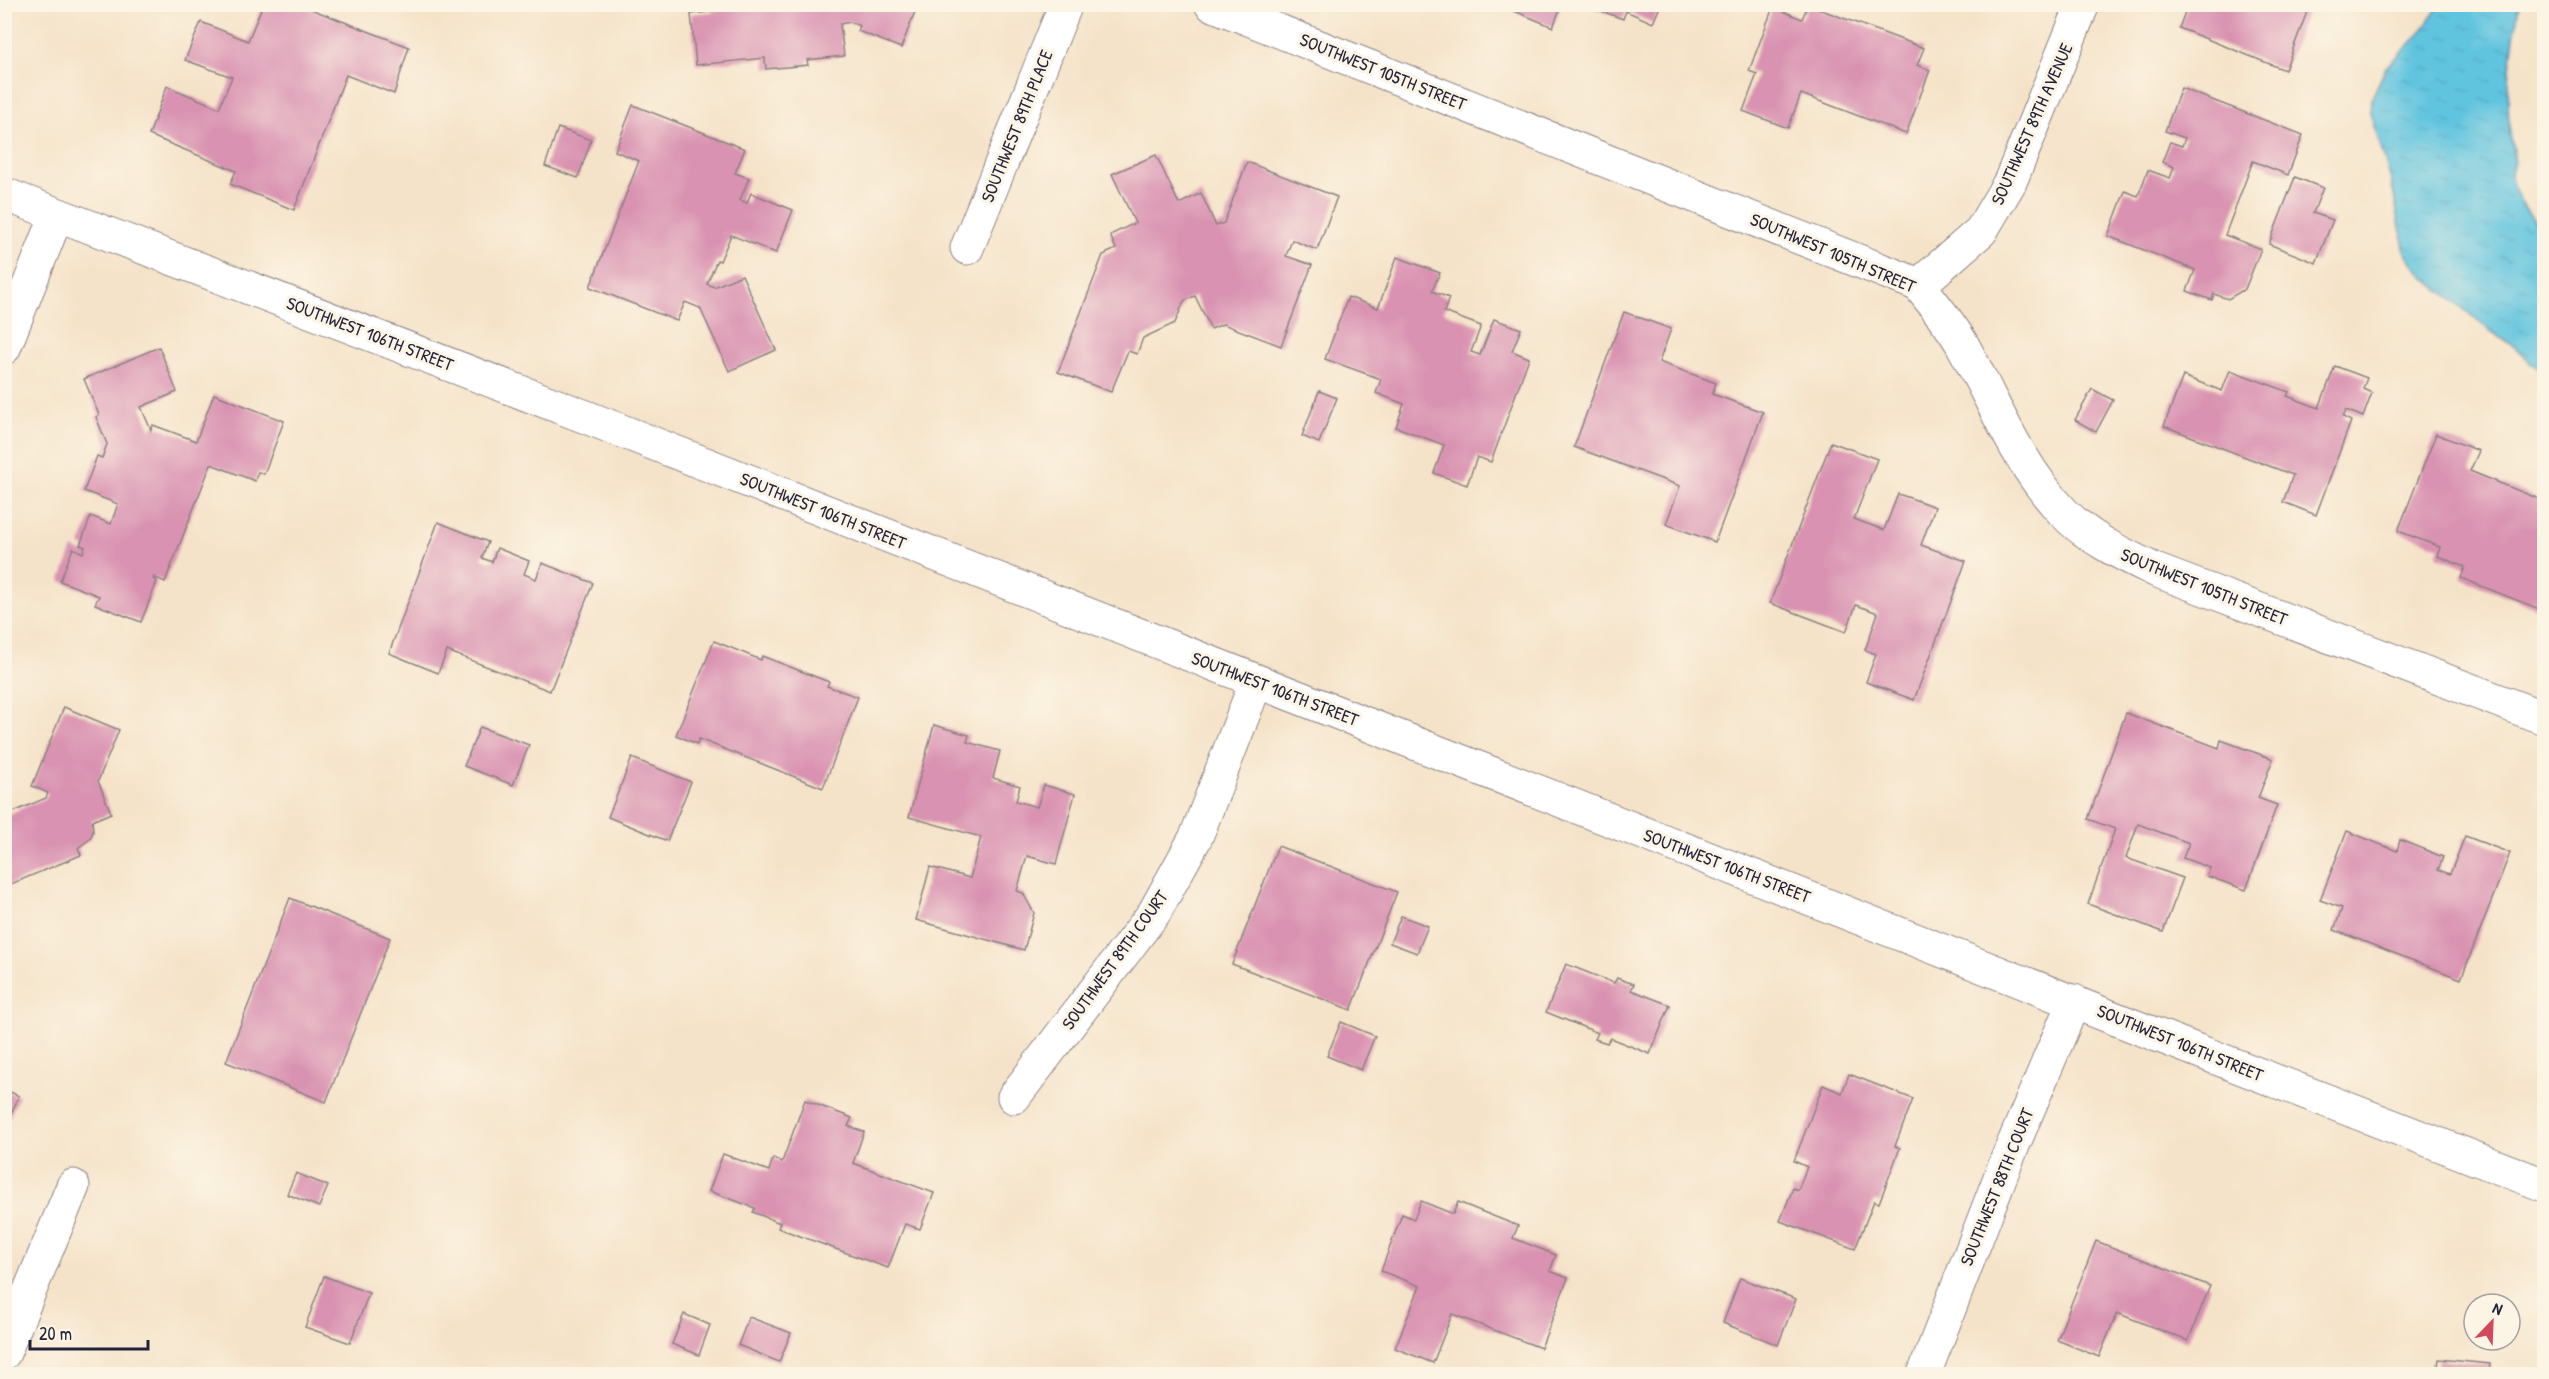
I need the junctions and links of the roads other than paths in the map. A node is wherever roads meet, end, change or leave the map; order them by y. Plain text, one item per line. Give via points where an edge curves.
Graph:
1 (1066, 4) edge
2 (1211, 4) edge
3 (2083, 4) edge
4 (4, 194) edge
5 (57, 214) junction
6 (967, 248) dead end
7 (1919, 285) junction
8 (4, 348) edge
9 (1256, 682) junction
10 (2544, 718) edge
11 (2073, 1001) junction
12 (1014, 1097) dead end
13 (2544, 1185) edge
14 (73, 1186) dead end
15 (4, 1353) edge
16 (1924, 1374) edge

1 - 6 street, SOUTHWEST 89TH PLACE
2 - 7 street, SOUTHWEST 105TH STREET
3 - 7 street, SOUTHWEST 89TH AVENUE via 1996,209 1981,231
4 - 5 street, SOUTHWEST 106TH STREET
5 - 8 street
5 - 9 street, SOUTHWEST 106TH STREET
7 - 10 street, SOUTHWEST 105TH STREET via 1960,341 2043,489 2064,513 2109,548 2155,570
9 - 11 street, SOUTHWEST 106TH STREET
9 - 12 street, SOUTHWEST 89TH COURT via 1196,837 1154,913
11 - 13 street, SOUTHWEST 106TH STREET
11 - 16 street, SOUTHWEST 88TH COURT
14 - 15 street

